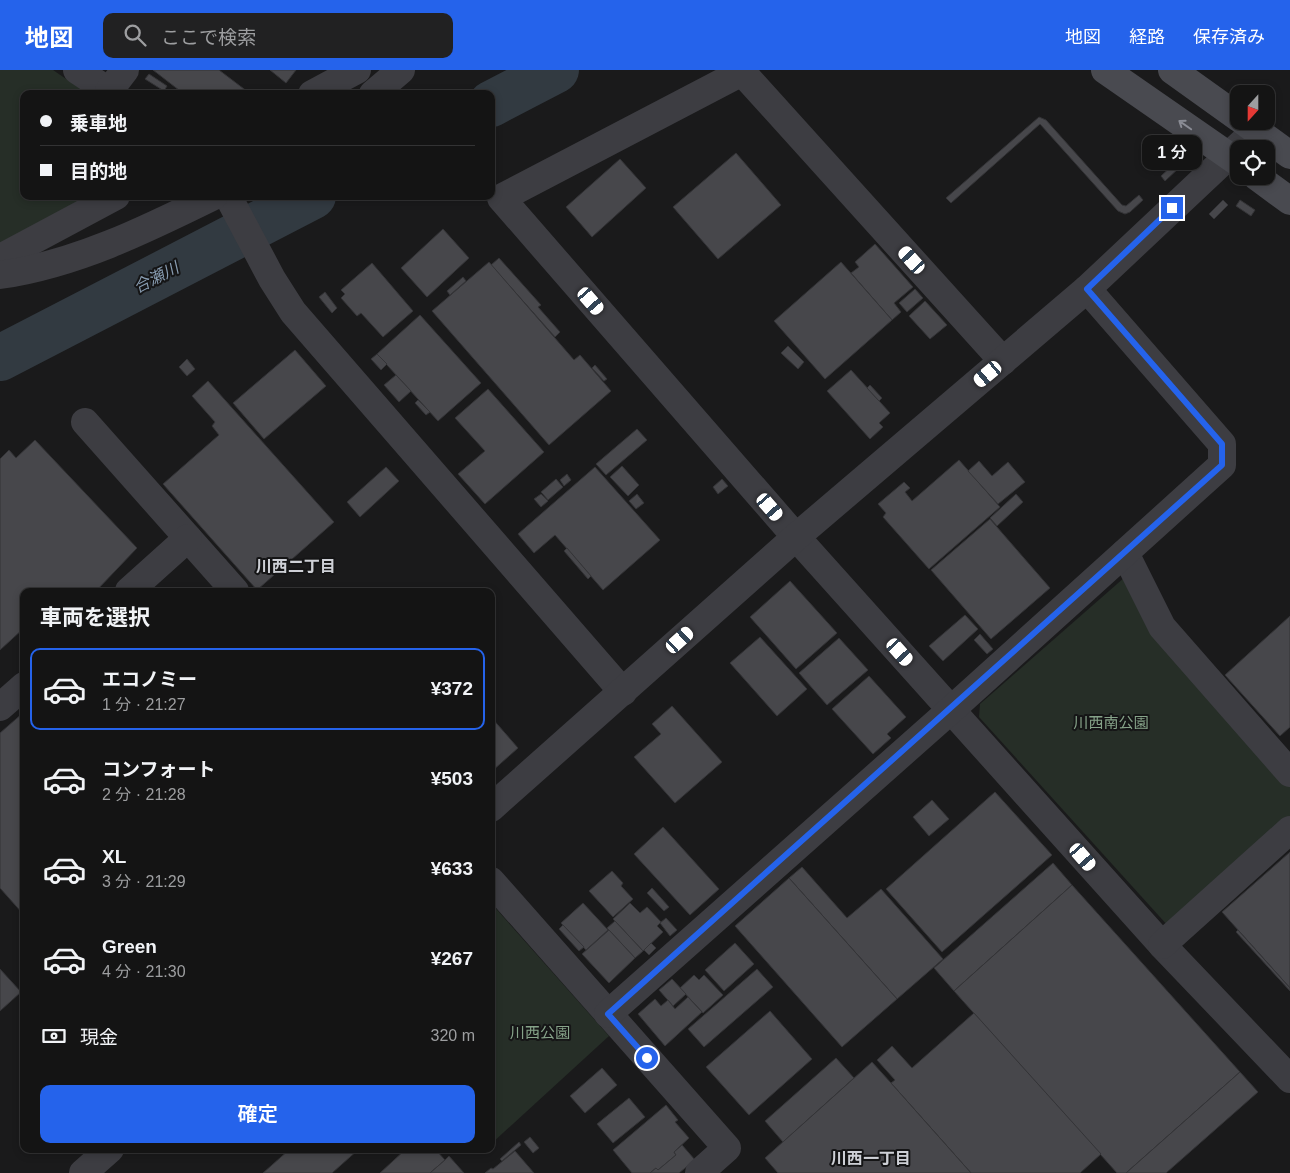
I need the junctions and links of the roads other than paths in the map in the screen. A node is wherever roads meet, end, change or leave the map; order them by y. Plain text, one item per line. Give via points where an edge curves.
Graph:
1 (77, 70) edge
2 (125, 70) edge
3 (358, 70) edge
4 (401, 70) edge
5 (1105, 70) edge
6 (1172, 70) edge
7 (107, 90) edge
8 (113, 90) edge
9 (320, 90) edge
10 (378, 90) edge
11 (1230, 112) edge
12 (1256, 130) edge
13 (1290, 155) edge
14 (1230, 157) edge
15 (1230, 162) edge
16 (1268, 185) edge
17 (109, 200) edge
18 (206, 200) edge
19 (230, 200) edge
20 (1290, 201) edge
21 (0, 258) edge
22 (0, 275) edge
23 (1087, 289) junction
24 (1003, 362) junction
25 (85, 422) dead end
26 (796, 537) junction
27 (188, 538) junction
28 (1125, 552) junction
29 (132, 588) edge
30 (232, 588) edge
31 (20, 690) edge
32 (623, 692) junction
33 (0, 707) edge
34 (952, 709) junction
35 (1290, 773) edge
36 (495, 804) edge
37 (1290, 830) edge
38 (495, 886) edge
39 (1162, 945) junction
40 (608, 1014) junction
41 (1290, 1079) edge
42 (106, 1153) edge
43 (84, 1173) edge
44 (699, 1173) edge

1 - 7 street
2 - 8 street
3 - 9 street
4 - 10 street
14 -> 5 main road
6 - 11 main road
12 - 13 main road
15 - 23 street
16 - 20 main road
17 - 21 street
18 - 22 street via 130,237 36,270
19 - 32 street via 293,312
23 - 24 street
23 - 28 street via 1222,444 1222,465
24 - 26 street
24 - 26 street via 742,72 501,198
25 - 27 street
26 - 32 street
26 - 34 street
27 - 29 street
27 - 30 street
28 - 34 street
28 - 35 street via 1162,626
31 - 33 street
32 - 36 street
34 - 39 street
34 - 40 street
37 - 39 street
38 - 40 street
39 - 41 street
40 - 44 street via 727,1148
42 - 43 street

